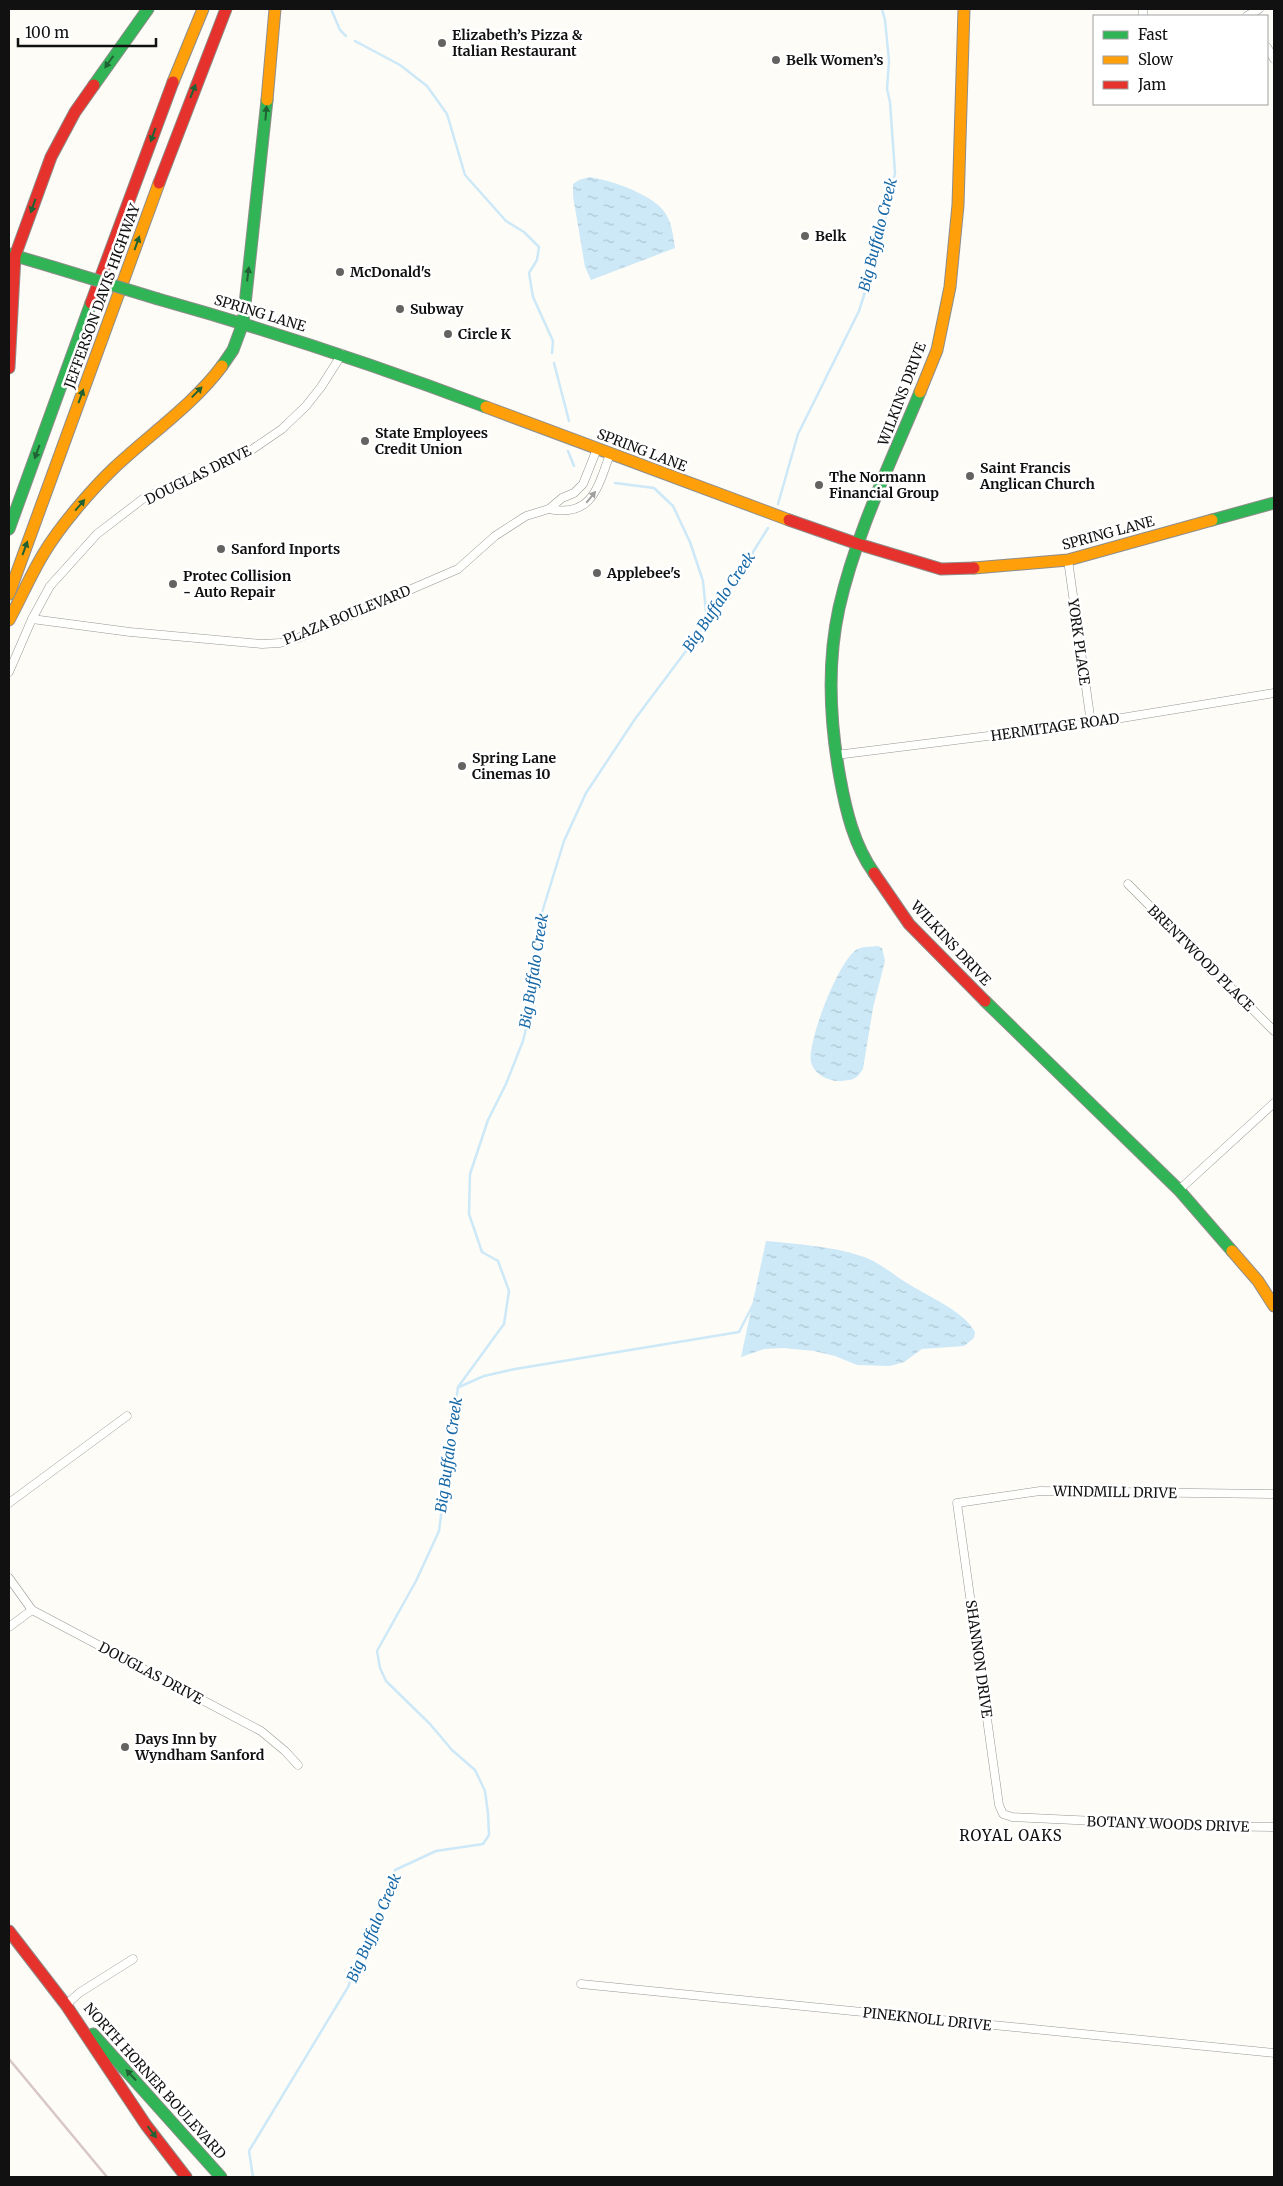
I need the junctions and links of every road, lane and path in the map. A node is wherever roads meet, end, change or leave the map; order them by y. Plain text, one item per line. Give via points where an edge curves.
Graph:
1 (148, 9) edge
2 (203, 9) edge
3 (226, 9) edge
4 (275, 9) edge
5 (964, 9) edge
6 (1268, 48) edge
7 (1274, 59) edge
8 (12, 255) edge
9 (243, 323) junction
10 (342, 354) junction
11 (9, 368) edge
12 (597, 449) junction
13 (610, 454) junction
14 (1274, 503) edge
15 (549, 509) junction
16 (9, 529) edge
17 (858, 544) junction
18 (1068, 560) junction
19 (9, 594) edge
20 (32, 619) junction
21 (9, 620) edge
22 (9, 672) edge
23 (1274, 693) edge
24 (1091, 723) junction
25 (836, 755) junction
26 (1128, 884) dead end
27 (1274, 1031) edge
28 (1274, 1103) edge
29 (1179, 1190) junction
30 (1274, 1306) edge
31 (127, 1416) dead end
32 (1274, 1494) edge
33 (9, 1503) edge
34 (957, 1503) joint
35 (9, 1578) edge
36 (32, 1610) junction
37 (9, 1628) edge
38 (298, 1766) dead end
39 (1003, 1814) joint
40 (1274, 1827) edge
41 (9, 1931) edge
42 (133, 1959) dead end
43 (580, 1984) dead end
44 (66, 2005) junction
45 (1274, 2053) edge
46 (186, 2177) edge
47 (221, 2177) edge

1 -> 8 main road via 75,112 51,156
2 -> 16 main road, JEFFERSON DAVIS HIGHWAY via 164,106
19 -> 3 main road, JEFFERSON DAVIS HIGHWAY via 140,233
9 -> 4 main road
5 - 17 main road, WILKINS DRIVE via 958,205 950,287 937,350
6 - 7 street
8 - 9 main road, SPRING LANE, bridge
8 - 11 main road
9 - 10 main road, SPRING LANE
21 -> 9 main road via 46,551 77,508 214,376 233,350
10 - 12 main road, SPRING LANE
10 - 20 street, DOUGLAS DRIVE via 306,406 282,429 247,453 144,498 97,534 50,586
12 - 13 main road, SPRING LANE
12 - 15 street, PLAZA BOULEVARD via 583,484 574,494 562,498
15 -> 13 street, PLAZA BOULEVARD via 564,512 586,503 596,491
13 - 17 main road, SPRING LANE
14 - 18 main road, SPRING LANE
15 - 20 street, PLAZA BOULEVARD via 526,516 494,536 458,569 280,643 130,632
17 - 18 main road, SPRING LANE via 941,569
17 - 25 main road, WILKINS DRIVE via 839,610 831,677
18 - 24 street, YORK PLACE
20 - 22 street, DOUGLAS DRIVE
23 - 24 street, HERMITAGE ROAD
24 - 25 street, HERMITAGE ROAD
25 - 29 main road, WILKINS DRIVE via 848,820 864,857 909,924 966,984
26 - 27 street, BRENTWOOD PLACE
28 - 29 street
29 - 30 main road, WILKINS DRIVE via 1258,1282
31 - 33 street
32 - 34 street, WINDMILL DRIVE via 1040,1491
34 - 39 street, SHANNON DRIVE via 998,1805
35 - 36 street, DOUGLAS DRIVE
36 - 37 street
36 - 38 street, DOUGLAS DRIVE via 261,1731
39 - 40 street, BOTANY WOODS DRIVE via 1012,1818
41 - 44 main road, NORTH HORNER BOULEVARD
42 - 44 street via 78,1993
43 - 45 street, PINEKNOLL DRIVE
44 -> 46 main road, NORTH HORNER BOULEVARD via 146,2125
47 -> 44 main road, NORTH HORNER BOULEVARD

